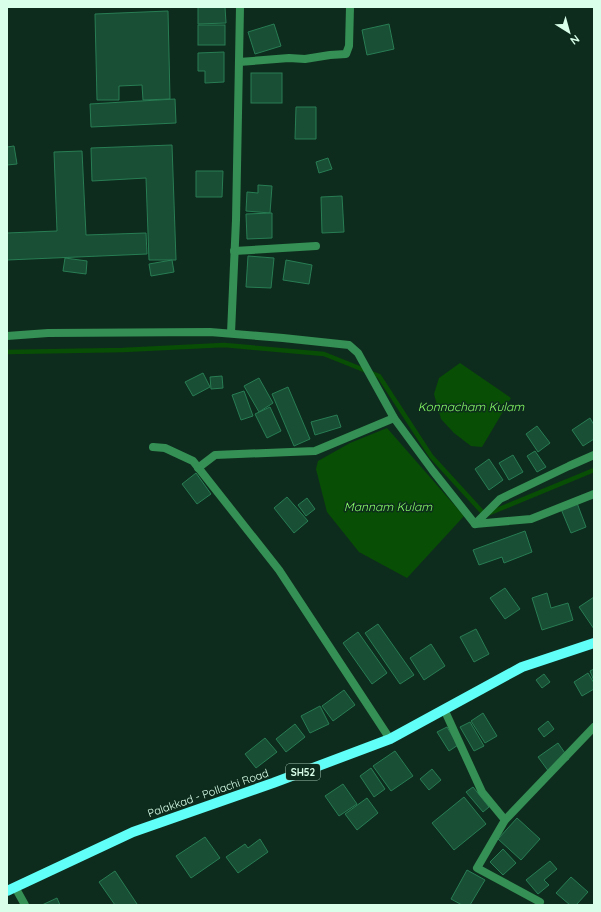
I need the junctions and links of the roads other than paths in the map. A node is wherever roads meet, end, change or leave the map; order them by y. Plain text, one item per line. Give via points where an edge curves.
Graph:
1 (240, 7) edge
2 (350, 7) edge
3 (239, 62) junction
4 (316, 246) dead end
5 (234, 251) junction
6 (231, 333) junction
7 (7, 336) edge
8 (394, 418) junction
9 (153, 447) dead end
10 (594, 455) edge
11 (198, 468) junction
12 (594, 494) edge
13 (477, 522) junction
14 (594, 643) edge
15 (444, 709) junction
16 (594, 727) edge
17 (390, 739) junction
18 (505, 820) junction
19 (11, 889) edge
20 (540, 902) dead end
21 (25, 905) edge

1 - 3 street
2 - 3 street via 349,46 346,54
3 - 5 street
4 - 5 street
5 - 6 street
6 - 7 street via 55,333
6 - 8 street via 349,346 358,353
8 - 11 street via 316,452 215,455
8 - 13 street via 433,471
9 - 11 street via 165,448 193,461
10 - 13 street via 500,499
11 - 17 street via 279,570
12 - 13 street via 531,519
14 - 15 main road, Palakkad - Pollachi Road / SH52 via 522,666
15 - 17 main road, Palakkad - Pollachi Road / SH52
15 - 18 street via 482,792
16 - 18 street
17 - 19 main road, Palakkad - Pollachi Road / SH52 via 133,832
18 - 20 street via 477,868
19 - 21 street

